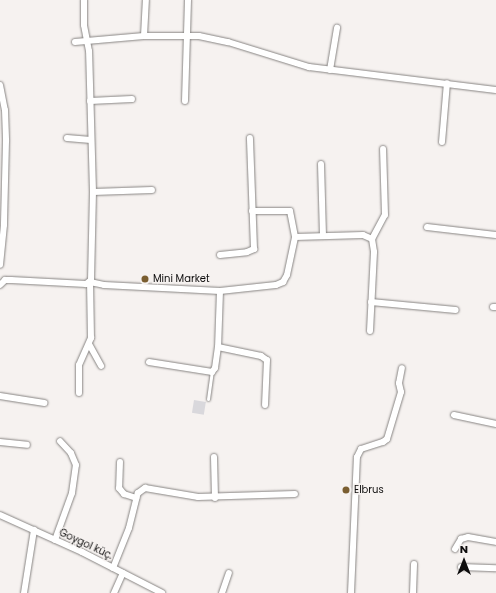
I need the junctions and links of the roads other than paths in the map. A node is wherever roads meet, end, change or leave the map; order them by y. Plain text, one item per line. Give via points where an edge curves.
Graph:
1 (84, 0) edge
2 (146, 0) edge
3 (188, 0) edge
4 (337, 28) dead end
5 (186, 35) junction
6 (144, 36) junction
7 (87, 41) junction
8 (75, 42) dead end
9 (330, 70) junction
10 (447, 83) junction
11 (0, 85) edge
12 (496, 90) edge
13 (132, 99) dead end
14 (90, 101) junction
15 (185, 101) dead end
16 (67, 138) dead end
17 (250, 138) dead end
18 (91, 140) junction
19 (442, 142) dead end
20 (383, 149) dead end
21 (321, 164) dead end
22 (152, 190) dead end
23 (93, 192) junction
24 (252, 210) junction
25 (427, 227) dead end
26 (496, 235) edge
27 (323, 236) junction
28 (295, 237) junction
29 (372, 239) junction
30 (220, 255) dead end
31 (0, 265) edge
32 (0, 281) edge
33 (90, 282) junction
34 (220, 291) junction
35 (371, 302) junction
36 (456, 310) dead end
37 (370, 331) dead end
38 (89, 344) junction
39 (218, 347) junction
40 (149, 362) dead end
41 (101, 366) dead end
42 (402, 368) dead end
43 (212, 372) junction
44 (79, 393) dead end
45 (0, 396) edge
46 (208, 399) dead end
47 (44, 403) dead end
48 (265, 405) dead end
49 (454, 415) dead end
50 (496, 424) edge
51 (60, 441) dead end
52 (0, 442) edge
53 (27, 445) dead end
54 (214, 457) dead end
55 (120, 462) dead end
56 (295, 494) dead end
57 (136, 498) junction
58 (215, 498) junction
59 (0, 515) edge
60 (34, 530) junction
61 (55, 540) junction
62 (496, 542) edge
63 (455, 550) dead end
64 (414, 564) dead end
65 (461, 566) dead end
66 (114, 568) junction
67 (496, 568) edge
68 (123, 573) junction
69 (228, 573) dead end
70 (24, 593) edge
71 (114, 593) edge
72 (162, 593) edge
73 (222, 593) edge
74 (351, 593) edge
75 (413, 593) edge

1 - 7 street
2 - 6 street
3 - 5 street
4 - 9 street
5 - 6 street
5 - 9 street via 228,42 299,65
5 - 15 street
6 - 7 street
7 - 8 street
7 - 14 street
9 - 10 street
10 - 12 street
10 - 19 street
11 - 31 street via 6,141 4,225
13 - 14 street
14 - 18 street
16 - 18 street
17 - 24 street
18 - 23 street
20 - 29 street via 385,215
21 - 27 street
22 - 23 street
23 - 33 street via 93,270
24 - 28 street via 290,211
24 - 30 street via 254,249
25 - 26 street
27 - 28 street
27 - 29 street via 363,235
28 - 34 street via 287,275 283,282
29 - 35 street via 374,252
32 - 33 street via 80,284
33 - 34 street via 104,286
33 - 38 street via 92,300
34 - 39 street
35 - 36 street
35 - 37 street
38 - 41 street
38 - 44 street via 79,365
39 - 43 street
39 - 48 street via 261,356 267,360
40 - 43 street
42 - 74 street via 399,383 401,392 387,439 361,449 357,457
43 - 46 lane
45 - 47 street
49 - 50 street
51 - 61 street via 71,453 76,465 72,493
52 - 53 street
54 - 58 street
55 - 57 street via 119,488 124,494
56 - 58 street
57 - 58 street via 140,490 149,487 189,496
57 - 66 street via 129,528
59 - 60 street, Goygol küç.
60 - 61 street, Goygol küç.
60 - 70 street
61 - 66 street, Goygol küç.
62 - 63 street via 468,538 461,540
64 - 75 street
65 - 67 street
66 - 68 street, Goygol küç.
68 - 71 street
68 - 72 street, Goygol küç.
69 - 73 street

